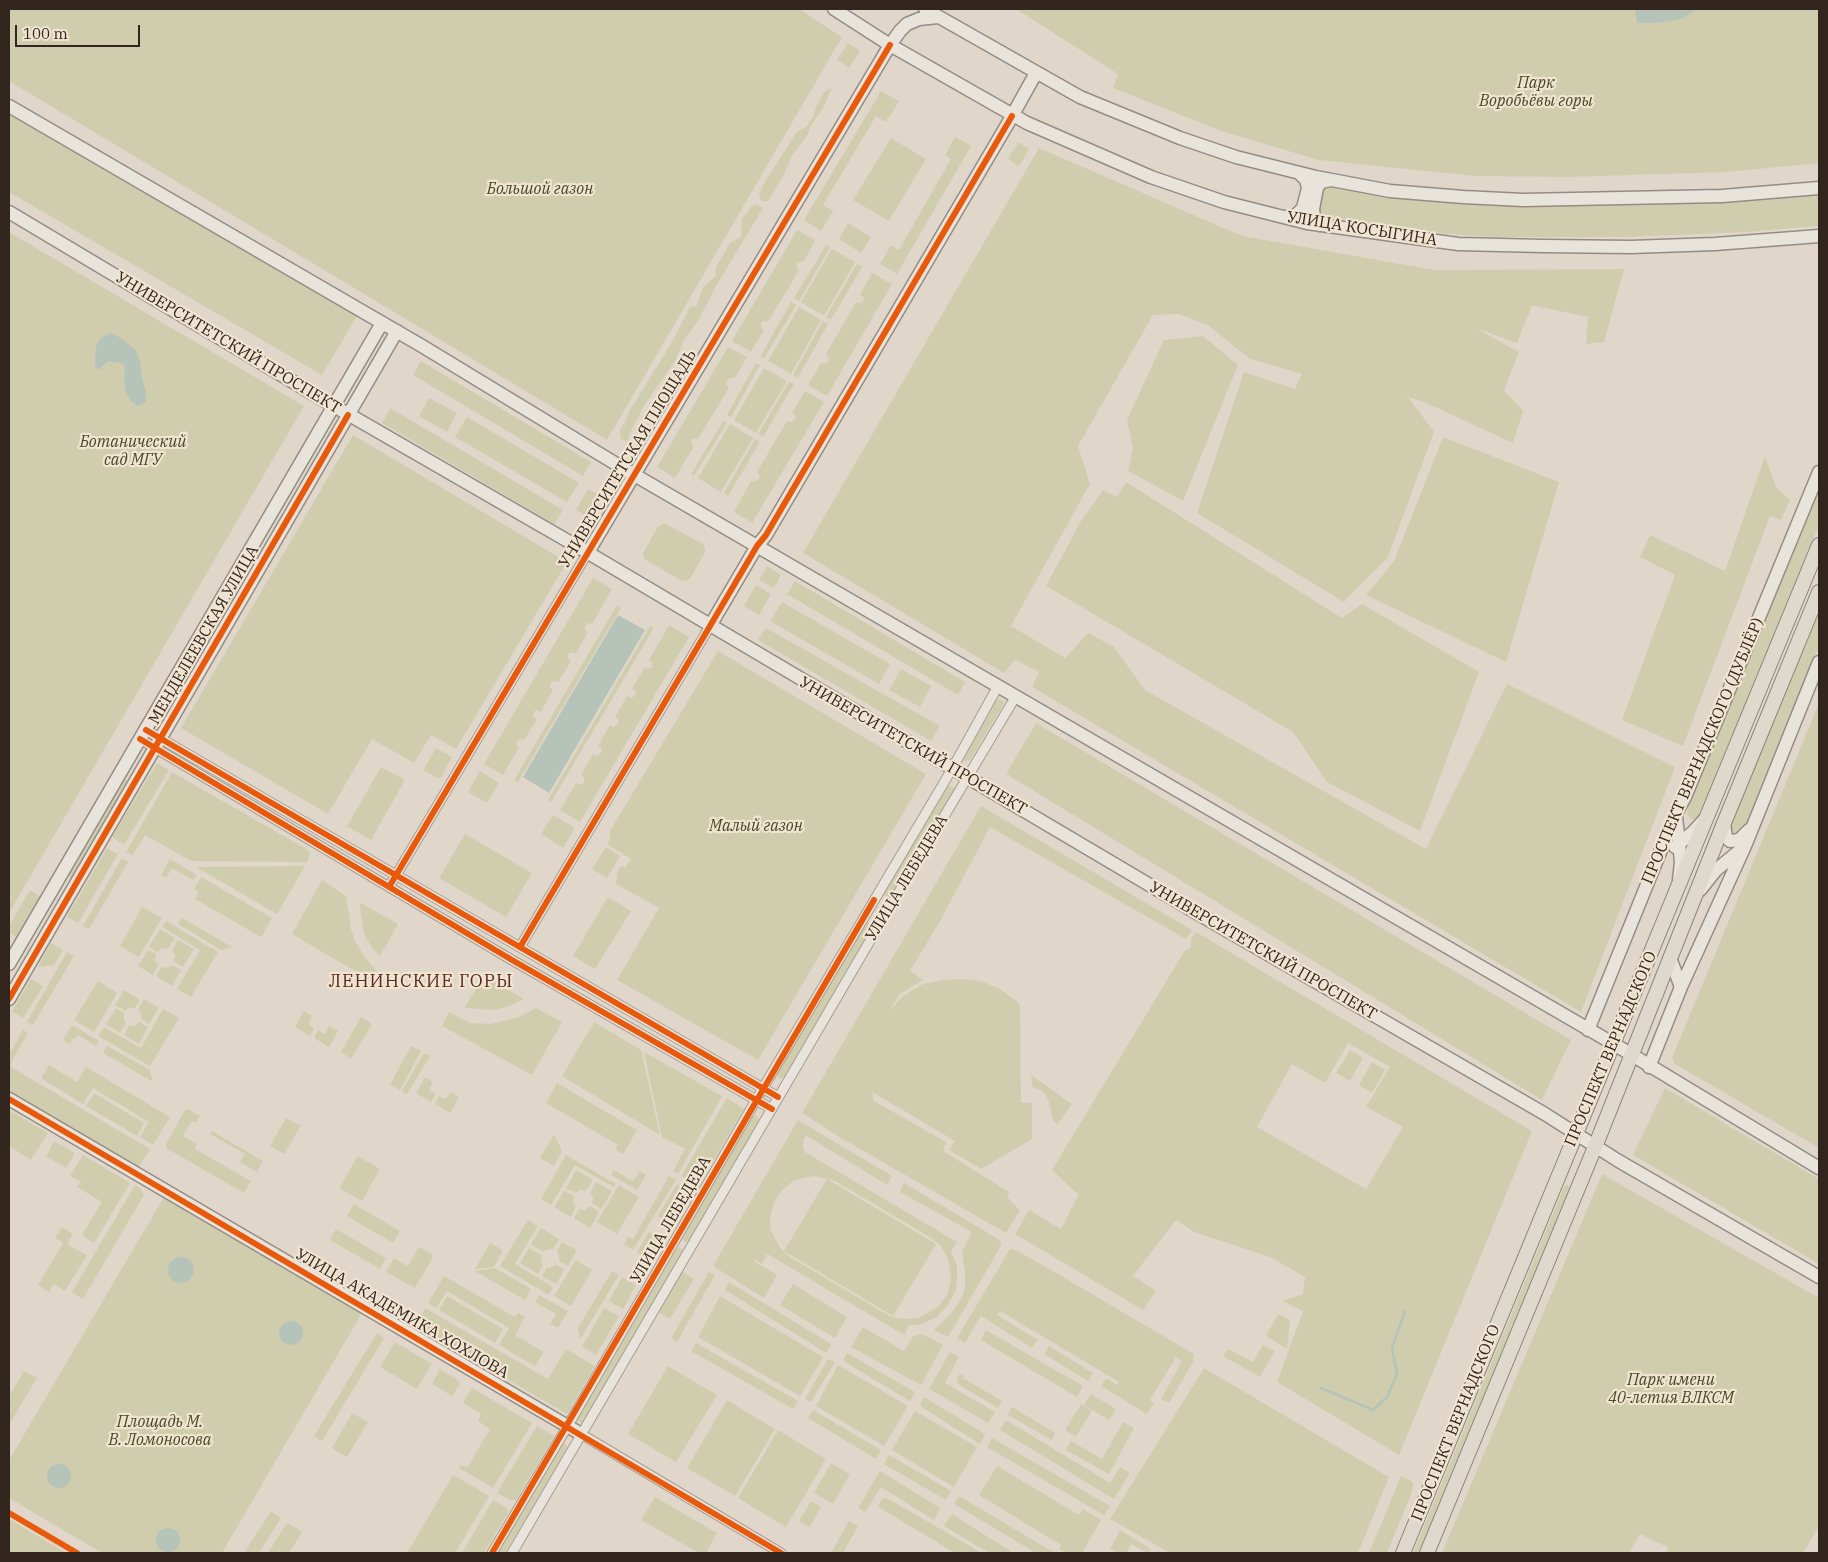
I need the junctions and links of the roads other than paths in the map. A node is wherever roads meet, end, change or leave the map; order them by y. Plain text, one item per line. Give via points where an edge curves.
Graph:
1 (834, 9) edge
2 (924, 9) edge
3 (938, 17) junction
4 (890, 45) junction
5 (1036, 73) junction
6 (9, 106) edge
7 (1012, 116) junction
8 (1300, 173) junction
9 (1331, 180) junction
10 (1819, 188) edge
11 (9, 212) edge
12 (1284, 217) junction
13 (1318, 225) junction
14 (1819, 236) edge
15 (382, 323) junction
16 (397, 331) junction
17 (334, 406) junction
18 (348, 415) junction
19 (1819, 472) edge
20 (635, 474) junction
21 (256, 541) junction
22 (1819, 545) edge
23 (758, 546) junction
24 (270, 549) junction
25 (587, 554) junction
26 (1819, 592) edge
27 (710, 626) junction
28 (1819, 662) edge
29 (998, 686) junction
30 (1016, 696) junction
31 (143, 734) junction
32 (158, 743) junction
33 (952, 769) junction
34 (967, 778) junction
35 (117, 779) junction
36 (132, 788) junction
37 (1686, 797) junction
38 (1676, 813) junction
39 (1709, 813) junction
40 (1724, 823) junction
41 (1752, 826) junction
42 (1679, 843) junction
43 (1745, 846) junction
44 (1655, 866) junction
45 (396, 875) junction
46 (389, 887) junction
47 (1677, 892) junction
48 (1696, 896) junction
49 (874, 900) junction
50 (888, 910) junction
51 (520, 947) junction
52 (1670, 958) junction
53 (9, 964) edge
54 (1680, 987) junction
55 (9, 999) edge
56 (1588, 1030) junction
57 (1614, 1044) junction
58 (1632, 1057) junction
59 (1649, 1067) junction
60 (763, 1088) junction
61 (778, 1097) junction
62 (9, 1099) edge
63 (756, 1101) junction
64 (772, 1109) junction
65 (1576, 1134) junction
66 (1595, 1147) junction
67 (1819, 1168) edge
68 (675, 1240) junction
69 (690, 1249) junction
70 (1819, 1277) edge
71 (567, 1426) junction
72 (581, 1434) junction
73 (518, 1509) junction
74 (534, 1517) junction
75 (492, 1553) edge
76 (512, 1553) edge
77 (781, 1553) edge
78 (1403, 1553) edge
79 (1427, 1553) edge

1 - 4 main road, УЛИЦА КОСЫГИНА
2 - 3 main road
3 - 4 main road, УНИВЕРСИТЕТСКАЯ ПЛОЩАДЬ via 907,24
3 - 5 main road
4 - 7 main road, УЛИЦА КОСЫГИНА
4 - 20 main road, УНИВЕРСИТЕТСКАЯ ПЛОЩАДЬ
5 - 7 main road
5 - 8 main road via 1080,97 1180,138 1236,157
6 - 15 main road
7 - 12 main road, УЛИЦА КОСЫГИНА via 1151,177 1224,202
7 - 23 main road
8 - 9 main road
8 - 12 main road via 1308,188 1303,208 1295,216
9 - 10 main road via 1463,198 1523,200 1722,196
9 - 13 main road via 1321,182 1317,188 1313,209
11 - 17 main road, УНИВЕРСИТЕТСКИЙ ПРОСПЕКТ
12 - 13 main road, УЛИЦА КОСЫГИНА
13 - 14 main road, УЛИЦА КОСЫГИНА via 1458,244 1543,246 1631,247
15 - 16 main road
15 - 17 main road, МЕНДЕЛЕЕВСКАЯ УЛИЦА
16 - 18 main road, МЕНДЕЛЕЕВСКАЯ УЛИЦА
16 - 20 main road
17 - 18 main road, УНИВЕРСИТЕТСКИЙ ПРОСПЕКТ
17 - 21 main road, МЕНДЕЛЕЕВСКАЯ УЛИЦА
18 - 24 main road, МЕНДЕЛЕЕВСКАЯ УЛИЦА
18 - 25 main road, УНИВЕРСИТЕТСКИЙ ПРОСПЕКТ
19 - 37 main road, ПРОСПЕКТ ВЕРНАДСКОГО (ДУБЛЁР)
20 - 23 main road
20 - 25 main road, УНИВЕРСИТЕТСКАЯ ПЛОЩАДЬ
21 - 24 street via 255,547 259,552 265,553
21 - 31 main road, МЕНДЕЛЕЕВСКАЯ УЛИЦА
22 - 39 main road, ПРОСПЕКТ ВЕРНАДСКОГО
23 - 27 main road
23 - 29 main road
24 - 32 main road, МЕНДЕЛЕЕВСКАЯ УЛИЦА
25 - 27 main road, УНИВЕРСИТЕТСКИЙ ПРОСПЕКТ
25 - 45 street, УНИВЕРСИТЕТСКАЯ ПЛОЩАДЬ
26 - 40 main road, ПРОСПЕКТ ВЕРНАДСКОГО
27 - 33 main road, УНИВЕРСИТЕТСКИЙ ПРОСПЕКТ
27 - 51 street
28 - 41 main road
29 - 30 main road
29 - 33 street, УЛИЦА ЛЕБЕДЕВА
30 - 34 street, УЛИЦА ЛЕБЕДЕВА
30 - 56 main road
31 - 32 street
31 - 35 main road, МЕНДЕЛЕЕВСКАЯ УЛИЦА
32 - 36 main road, МЕНДЕЛЕЕВСКАЯ УЛИЦА
32 - 45 street
32 - 46 street
33 - 34 main road, УНИВЕРСИТЕТСКИЙ ПРОСПЕКТ
33 - 49 street, УЛИЦА ЛЕБЕДЕВА
34 - 50 street, УЛИЦА ЛЕБЕДЕВА
34 - 65 main road, УНИВЕРСИТЕТСКИЙ ПРОСПЕКТ
35 - 36 street via 122,775 128,776
35 - 53 main road, МЕНДЕЛЕЕВСКАЯ УЛИЦА
36 - 55 main road, МЕНДЕЛЕЕВСКАЯ УЛИЦА
37 - 38 main road, ПРОСПЕКТ ВЕРНАДСКОГО (ДУБЛЁР)
37 - 39 main road via 1682,814 1688,823 1694,824
38 - 42 main road
38 - 44 main road, ПРОСПЕКТ ВЕРНАДСКОГО (ДУБЛЁР)
39 - 42 main road
39 - 47 main road, ПРОСПЕКТ ВЕРНАДСКОГО
40 - 41 main road via 1726,837 1730,841 1745,835
40 - 48 main road, ПРОСПЕКТ ВЕРНАДСКОГО
41 - 43 main road
42 - 44 main road
42 - 47 main road
43 - 48 main road via 1716,870
43 - 54 main road
44 - 56 main road, ПРОСПЕКТ ВЕРНАДСКОГО (ДУБЛЁР)
45 - 46 street, УНИВЕРСИТЕТСКАЯ ПЛОЩАДЬ
45 - 51 street
46 - 63 street
47 - 57 main road, ПРОСПЕКТ ВЕРНАДСКОГО
48 - 52 main road, ПРОСПЕКТ ВЕРНАДСКОГО
49 - 50 street via 877,910
49 - 60 street, УЛИЦА ЛЕБЕДЕВА
50 - 61 street, УЛИЦА ЛЕБЕДЕВА
51 - 60 street
52 - 54 main road
52 - 58 main road, ПРОСПЕКТ ВЕРНАДСКОГО
54 - 59 main road
56 - 57 main road
57 - 58 main road
57 - 65 main road, ПРОСПЕКТ ВЕРНАДСКОГО
58 - 59 main road
58 - 66 main road, ПРОСПЕКТ ВЕРНАДСКОГО
59 - 67 main road
60 - 61 street
60 - 63 street, УЛИЦА ЛЕБЕДЕВА
61 - 64 street, УЛИЦА ЛЕБЕДЕВА
62 - 71 main road, УЛИЦА АКАДЕМИКА ХОХЛОВА
63 - 64 street
63 - 68 street, УЛИЦА ЛЕБЕДЕВА
64 - 69 street, УЛИЦА ЛЕБЕДЕВА
65 - 66 main road, УНИВЕРСИТЕТСКИЙ ПРОСПЕКТ
65 - 78 main road, ПРОСПЕКТ ВЕРНАДСКОГО
66 - 70 main road, УНИВЕРСИТЕТСКИЙ ПРОСПЕКТ
66 - 79 main road, ПРОСПЕКТ ВЕРНАДСКОГО
68 - 69 street
68 - 71 street, УЛИЦА ЛЕБЕДЕВА
69 - 72 street, УЛИЦА ЛЕБЕДЕВА
71 - 72 main road, УЛИЦА АКАДЕМИКА ХОХЛОВА
71 - 73 street, УЛИЦА ЛЕБЕДЕВА
72 - 74 street, УЛИЦА ЛЕБЕДЕВА
72 - 77 street, УЛИЦА АКАДЕМИКА ХОХЛОВА
73 - 74 street
73 - 75 street, УЛИЦА ЛЕБЕДЕВА
74 - 76 street, УЛИЦА ЛЕБЕДЕВА

